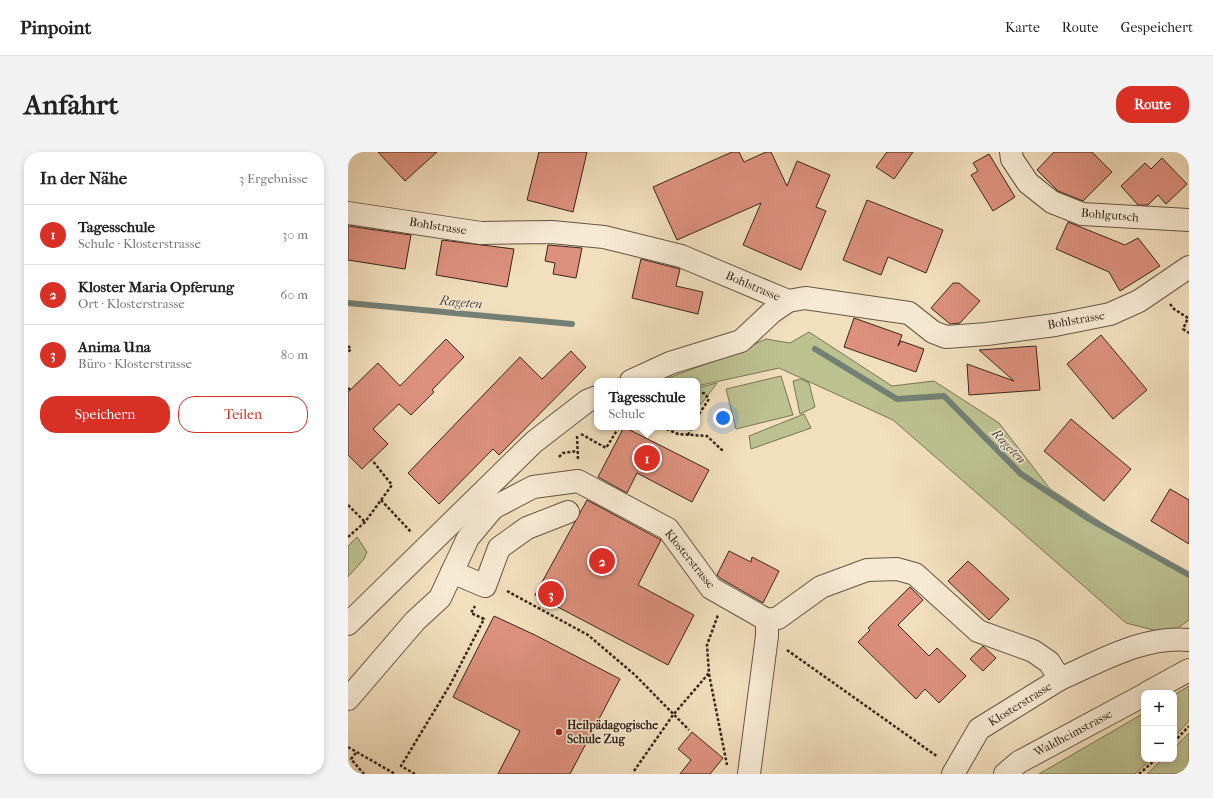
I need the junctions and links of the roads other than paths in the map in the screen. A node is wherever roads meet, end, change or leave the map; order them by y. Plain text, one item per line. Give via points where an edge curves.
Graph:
1 (1011, 152) edge
2 (348, 213) edge
3 (1189, 220) edge
4 (1189, 267) edge
5 (788, 301) junction
6 (638, 378) edge
7 (594, 398) edge
8 (568, 512) dead end
9 (452, 572) junction
10 (348, 624) edge
11 (767, 628) junction
12 (1184, 639) edge
13 (1189, 670) edge
14 (1060, 679) junction
15 (1152, 690) edge
16 (1141, 697) edge
17 (348, 699) edge
18 (954, 772) edge
19 (749, 774) edge
20 (1005, 774) edge

1 - 3 street, Bohlgutsch via 1012,159 1028,183 1052,202 1082,214
2 - 5 street, Bohlstrasse via 481,233 552,232 604,237 681,256
4 - 5 street, Bohlstrasse via 1139,301 1110,314 1055,325 987,334 946,337 934,332 909,313 805,298
5 - 6 street via 741,341 670,363
7 - 10 street via 534,442
8 - 9 street via 527,528 499,548 486,582
9 - 11 street, Klosterstrasse via 468,538 493,508 533,487 578,481 668,529 710,588
9 - 17 street via 440,598 415,621
11 - 14 street, Klosterstrasse via 821,587 867,570 897,569 915,574 978,631 1033,651 1049,662
11 - 19 street
12 - 14 street via 1134,647
13 - 15 street
14 - 18 street, Klosterstrasse via 979,729
16 - 20 street, Waldheimstrasse via 1019,762

